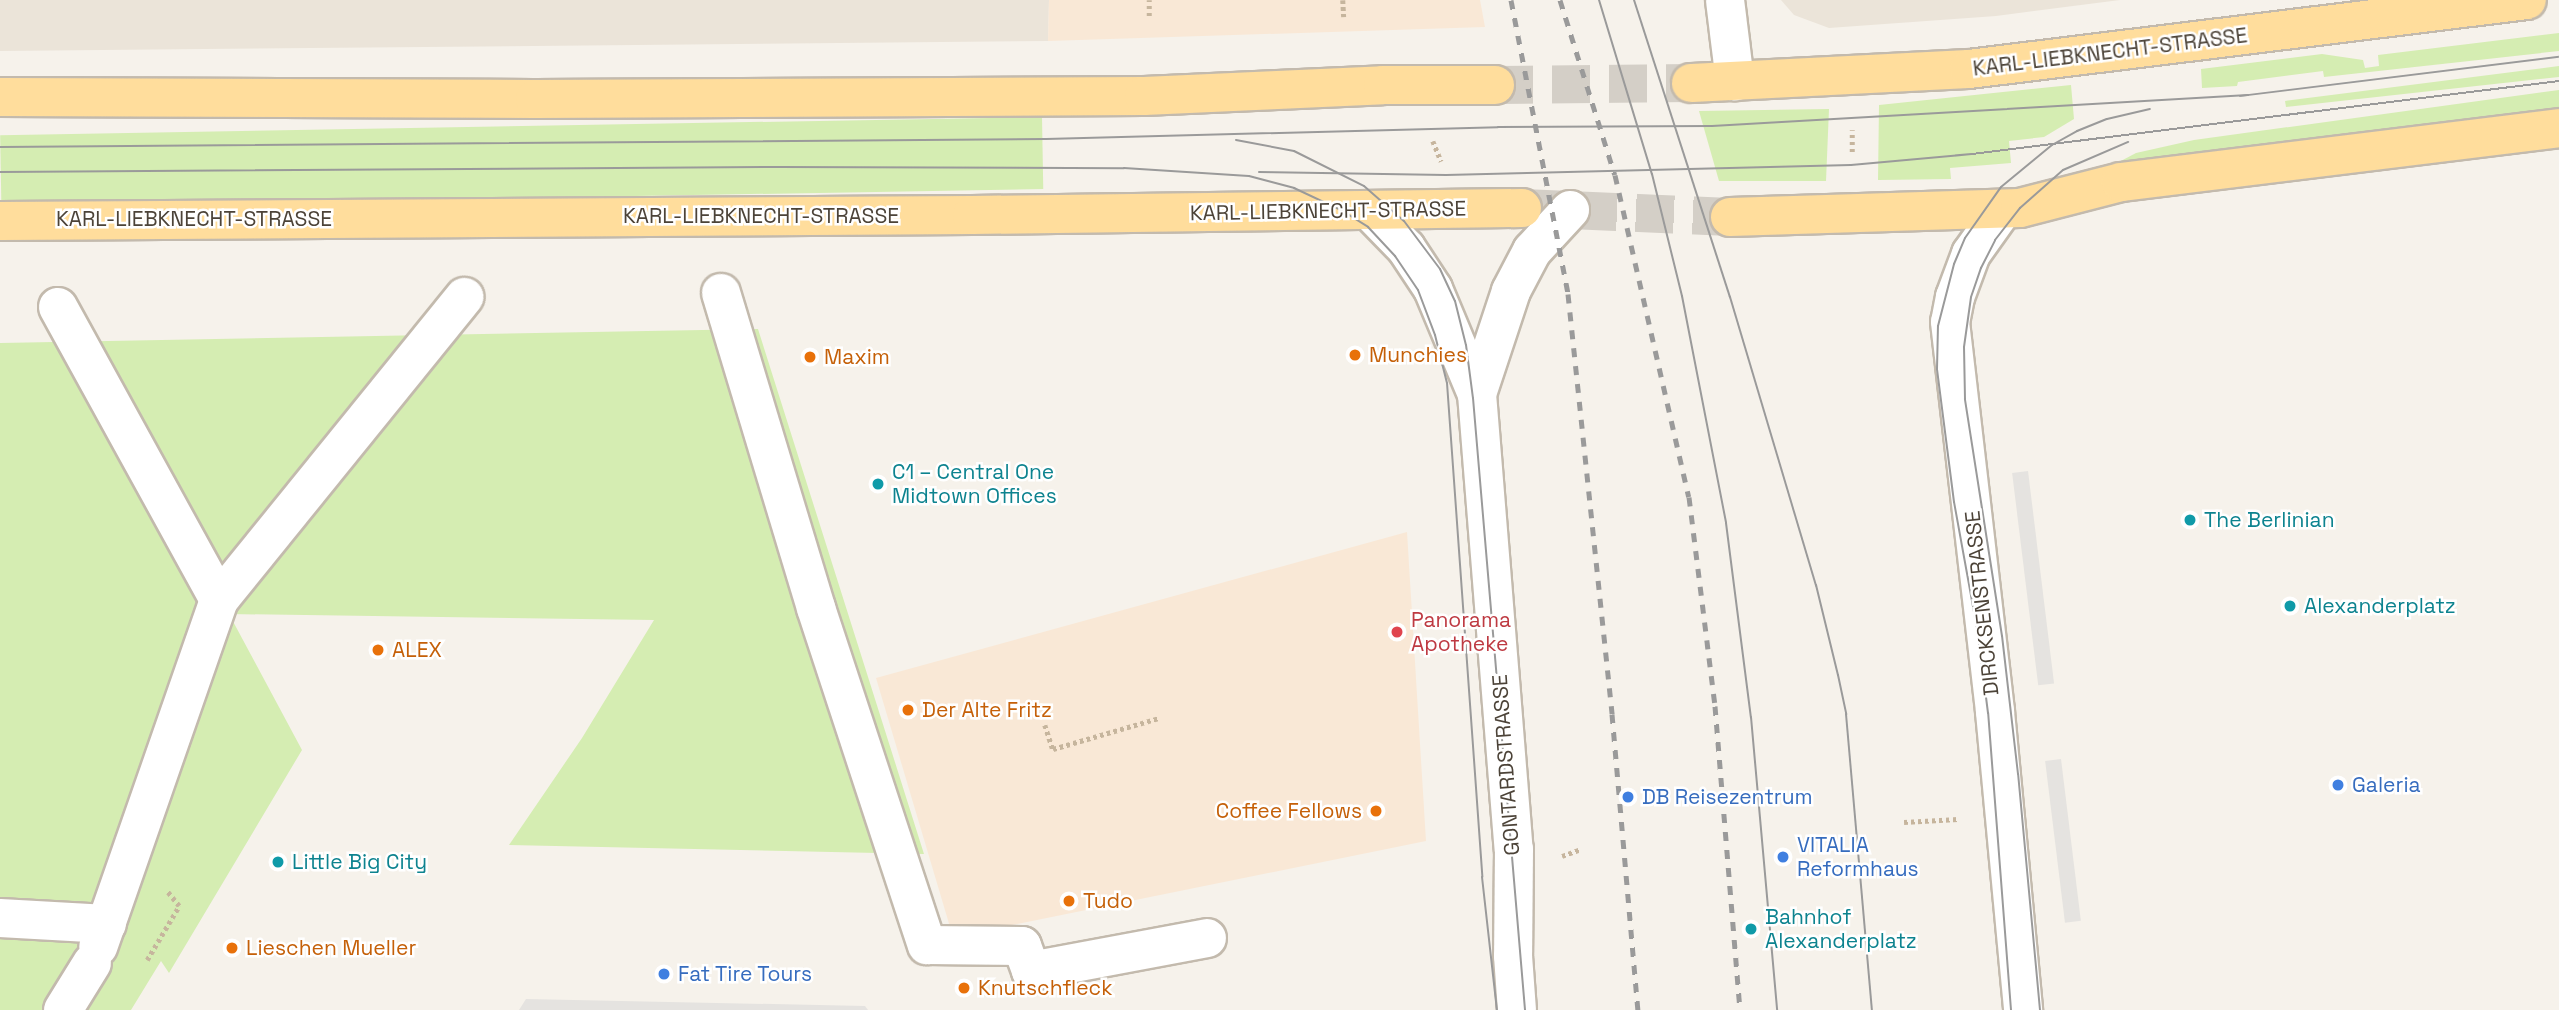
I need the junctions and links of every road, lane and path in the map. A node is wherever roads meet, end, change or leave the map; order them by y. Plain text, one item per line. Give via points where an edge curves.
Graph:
1 (1149, 0) edge
2 (1343, 0) edge
3 (1725, 0) edge
4 (2527, 0) edge
5 (1149, 16) dead end
6 (1345, 17) dead end
7 (1735, 81) junction
8 (1691, 83) tunnel mouth
9 (1495, 85) tunnel mouth
10 (0, 97) edge
11 (2559, 128) edge
12 (1852, 130) dead end
13 (1433, 141) dead end
14 (1852, 152) dead end
15 (1441, 162) dead end
16 (1522, 208) tunnel mouth
17 (2003, 209) junction
18 (1369, 210) junction
19 (1570, 210) dead end
20 (1730, 217) tunnel mouth
21 (0, 220) edge
22 (722, 293) dead end
23 (464, 297) dead end
24 (58, 307) dead end
25 (1477, 394) junction
26 (219, 600) junction
27 (1159, 718) dead end
28 (1045, 724) dead end
29 (179, 906) dead end
30 (0, 918) edge
31 (1207, 938) dead end
32 (99, 945) junction
33 (144, 963) dead end
34 (63, 1010) edge
35 (1517, 1010) edge
36 (2023, 1010) edge

1 - 5 path
2 - 6 path
3 - 7 street
4 - 7 main road, KARL-LIEBKNECHT-STRASSE via 1969,69
7 - 8 main road, KARL-LIEBKNECHT-STRASSE
9 - 10 main road via 1383,85 1144,96
11 - 17 main road via 2121,182
12 - 14 path
13 - 15 path
16 - 18 main road, KARL-LIEBKNECHT-STRASSE
17 - 20 main road
17 - 36 street, DIRCKSENSTRASSE via 1971,254 1950,322 1995,712
18 - 21 main road, KARL-LIEBKNECHT-STRASSE
18 - 25 street, GONTARDSTRASSE via 1406,248 1433,289
19 - 25 street, GONTARDSTRASSE via 1532,251 1516,281
22 - 31 street via 816,608 927,945 1022,946 1031,971
23 - 26 street
24 - 26 street
25 - 35 street, GONTARDSTRASSE via 1514,849
26 - 32 street
27 - 28 path via 1053,749
29 - 33 path
30 - 32 street
32 - 34 street

